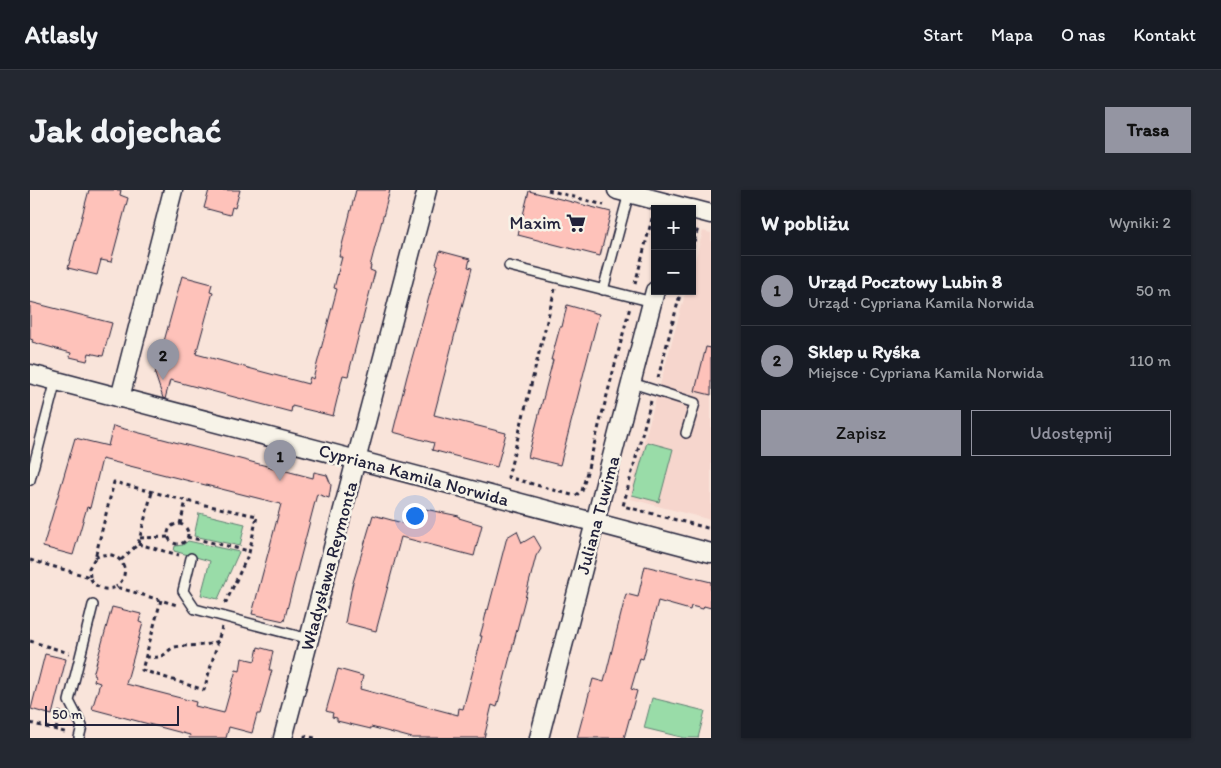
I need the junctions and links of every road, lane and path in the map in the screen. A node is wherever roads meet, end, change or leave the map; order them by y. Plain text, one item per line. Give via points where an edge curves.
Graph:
1 (173, 190) edge
2 (427, 190) edge
3 (548, 190) edge
4 (623, 192) edge
5 (656, 200) junction
6 (604, 205) dead end
7 (677, 205) edge
8 (509, 266) dead end
9 (557, 279) junction
10 (602, 290) junction
11 (654, 296) edge
12 (632, 297) junction
13 (30, 374) edge
14 (56, 380) junction
15 (632, 383) junction
16 (120, 398) junction
17 (686, 433) dead end
18 (357, 460) junction
19 (508, 476) junction
20 (503, 479) dead end
21 (30, 480) edge
22 (152, 492) junction
23 (186, 500) junction
24 (624, 506) dead end
25 (596, 523) junction
26 (180, 524) junction
27 (711, 529) edge
28 (168, 537) junction
29 (187, 537) junction
30 (140, 538) junction
31 (138, 544) junction
32 (249, 551) junction
33 (711, 553) edge
34 (95, 558) junction
35 (192, 558) joint
36 (30, 560) edge
37 (121, 560) junction
38 (90, 577) junction
39 (116, 587) junction
40 (161, 600) junction
41 (94, 605) dead end
42 (195, 609) junction
43 (222, 616) junction
44 (310, 639) junction
45 (30, 641) edge
46 (218, 642) junction
47 (74, 654) dead end
48 (146, 657) junction
49 (30, 723) edge
50 (79, 737) edge
51 (284, 738) edge
52 (305, 738) edge
53 (315, 738) edge
54 (539, 738) edge

1 - 16 street
2 - 18 street, Władysława Reymonta
3 - 6 path
4 - 5 street
4 - 10 lane
5 - 7 street
5 - 12 path
8 - 9 lane
9 - 10 lane
9 - 19 path
10 - 12 lane
11 - 12 lane
11 - 15 street, Juliana Tuwima
12 - 19 path via 582,491 575,496
13 - 14 street, Cypriana Kamila Norwida
14 - 16 street, Cypriana Kamila Norwida
14 - 21 lane
15 - 17 lane via 695,403
15 - 25 street, Juliana Tuwima
16 - 18 street, Cypriana Kamila Norwida
18 - 25 street, Cypriana Kamila Norwida
18 - 44 street, Władysława Reymonta
19 - 20 path
22 - 23 path
22 - 30 path
22 - 34 path via 114,482
23 - 26 path
23 - 32 path via 257,516
24 - 27 path
25 - 33 street, Cypriana Kamila Norwida
25 - 54 street, Juliana Tuwima
26 - 28 path via 170,527
26 - 29 path via 187,529
28 - 29 path via 176,544
28 - 30 path
29 - 32 path
30 - 31 path
31 - 35 path
31 - 37 path
32 - 43 path
34 - 37 path via 109,554
34 - 38 path via 89,568
35 - 42 lane via 183,591
36 - 38 path
37 - 39 path via 124,576
38 - 39 path via 100,589
39 - 40 path
40 - 42 path
40 - 48 path
41 - 50 lane via 69,701 82,726
42 - 43 lane
43 - 44 lane
43 - 46 path
44 - 51 street, Władysława Reymonta
45 - 47 path
46 - 48 path via 206,646 189,644 174,647 160,657
46 - 48 path via 204,690 142,670
49 - 50 path
52 - 53 path

